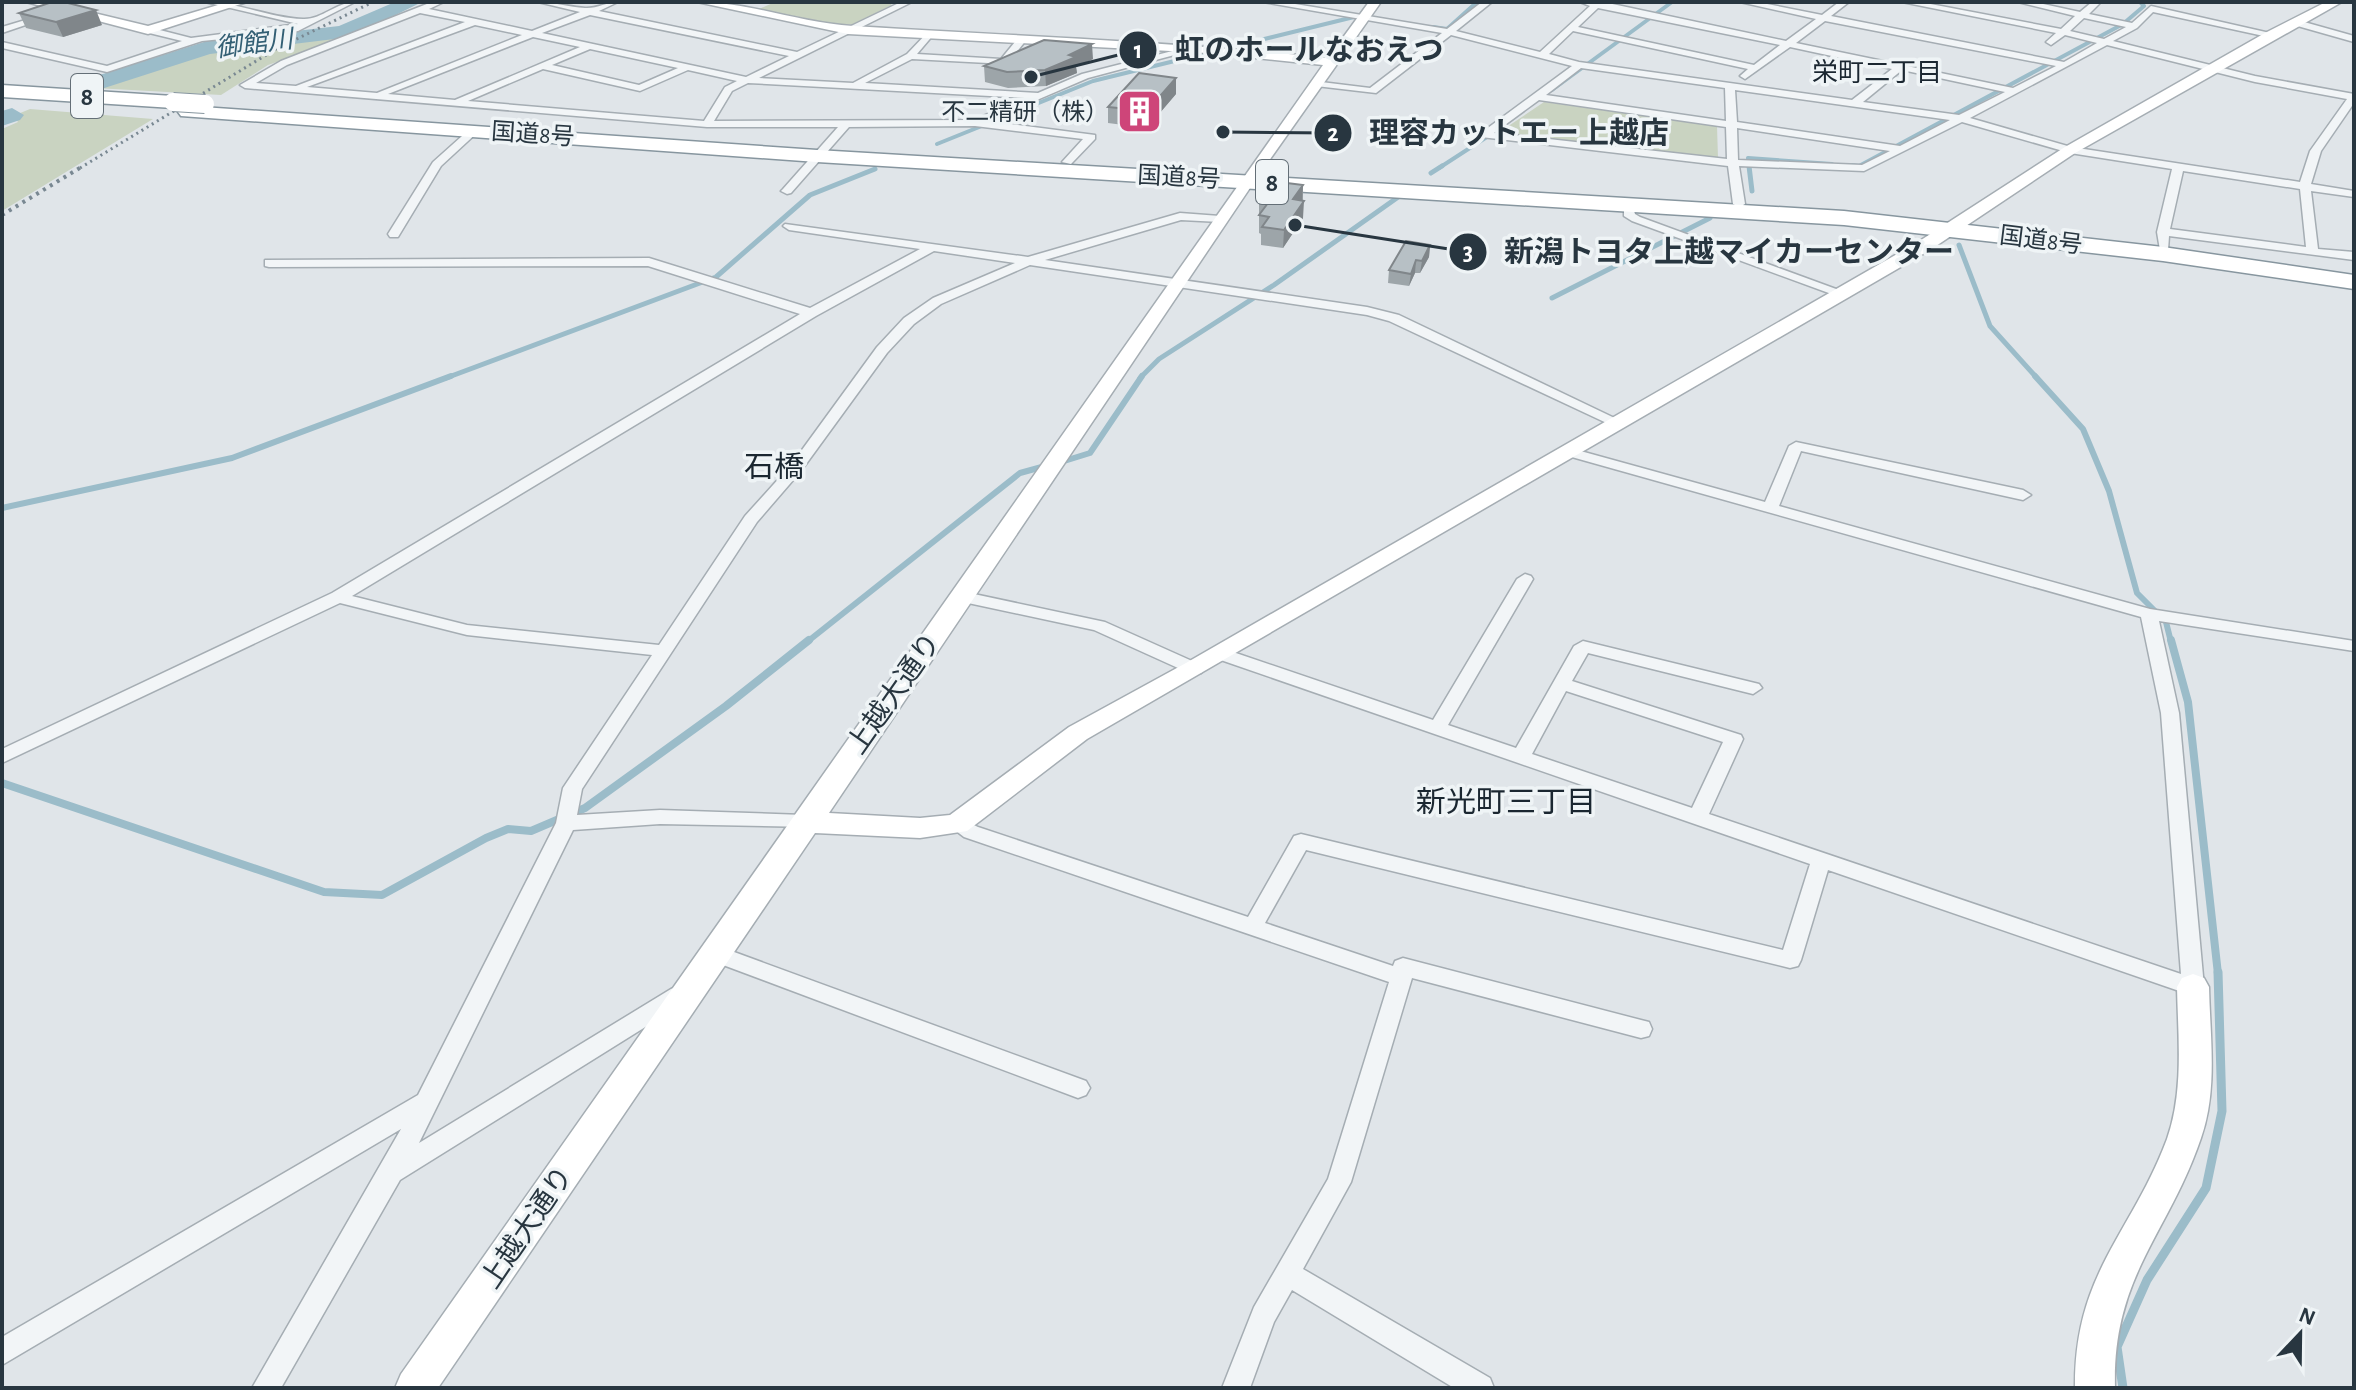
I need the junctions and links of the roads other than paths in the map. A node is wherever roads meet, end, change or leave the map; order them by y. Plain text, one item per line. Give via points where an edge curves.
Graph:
1 (32, 2) edge
2 (209, 2) edge
3 (241, 2) edge
4 (351, 2) edge
5 (440, 2) edge
6 (542, 2) edge
7 (614, 2) edge
8 (908, 2) edge
9 (1267, 2) edge
10 (1375, 2) edge
11 (1488, 2) edge
12 (1584, 2) edge
13 (1744, 2) edge
14 (1845, 2) edge
15 (1906, 2) edge
16 (2027, 2) edge
17 (2097, 2) edge
18 (710, 3) edge
19 (1597, 3) edge
20 (2335, 3) edge
21 (227, 6) junction
22 (66, 10) junction
23 (419, 10) junction
24 (590, 12) junction
25 (2086, 15) junction
26 (1822, 17) junction
27 (1363, 18) junction
28 (2009, 21) junction
29 (474, 22) junction
30 (307, 23) junction
31 (2297, 23) junction
32 (2134, 26) junction
33 (1571, 28) junction
34 (2, 30) edge
35 (148, 30) junction
36 (848, 30) junction
37 (1451, 32) junction
38 (2064, 32) junction
39 (533, 34) junction
40 (929, 34) junction
41 (2270, 36) junction
42 (1022, 39) junction
43 (2354, 39) edge
44 (193, 41) junction
45 (2104, 41) junction
46 (2051, 42) dead end
47 (1788, 43) junction
48 (590, 46) junction
49 (4, 47) edge
50 (1192, 49) junction
51 (798, 55) junction
52 (1543, 55) junction
53 (910, 56) junction
54 (1330, 62) junction
55 (1579, 65) junction
56 (2065, 65) junction
57 (543, 66) junction
58 (688, 67) junction
59 (1900, 67) junction
60 (1754, 68) junction
61 (2216, 69) junction
62 (747, 80) junction
63 (1316, 83) junction
64 (855, 86) junction
65 (1730, 88) junction
66 (294, 89) junction
67 (2, 91) edge
68 (2015, 91) junction
69 (379, 94) junction
70 (1042, 96) junction
71 (1534, 96) junction
72 (2354, 97) edge
73 (2, 100) edge
74 (457, 102) junction
75 (1856, 102) junction
76 (181, 107) junction
77 (1959, 118) junction
78 (1730, 123) junction
79 (707, 124) junction
80 (979, 124) junction
81 (845, 125) junction
82 (475, 130) junction
83 (1901, 149) junction
84 (2070, 150) junction
85 (821, 152) junction
86 (1067, 162) junction
87 (1733, 163) junction
88 (2178, 168) junction
89 (1250, 177) junction
90 (2304, 187) junction
91 (787, 191) dead end
92 (2354, 194) edge
93 (1739, 204) junction
94 (1628, 206) junction
95 (1220, 219) junction
96 (789, 226) dead end
97 (1952, 227) junction
98 (394, 234) dead end
99 (2164, 240) junction
100 (930, 248) junction
101 (2313, 252) junction
102 (2354, 256) edge
103 (1029, 261) junction
104 (269, 263) dead end
105 (2354, 274) edge
106 (1180, 282) junction
107 (2354, 282) edge
108 (1841, 293) junction
109 (811, 313) junction
110 (1618, 423) junction
111 (1566, 451) junction
112 (2023, 495) dead end
113 (1770, 508) junction
114 (1525, 579) dead end
115 (960, 596) junction
116 (338, 597) junction
117 (2149, 614) junction
118 (2354, 646) edge
119 (664, 651) junction
120 (1221, 654) junction
121 (1195, 669) junction
122 (1563, 684) junction
123 (1753, 688) dead end
124 (1437, 728) junction
125 (1521, 756) junction
126 (2, 757) edge
127 (1698, 816) junction
128 (804, 822) junction
129 (566, 823) junction
130 (957, 824) junction
131 (1822, 858) junction
132 (1252, 928) junction
133 (715, 953) junction
134 (1401, 977) junction
135 (2193, 987) junction
136 (688, 990) junction
137 (1641, 1029) dead end
138 (1078, 1088) dead end
139 (429, 1101) junction
140 (391, 1174) junction
141 (1286, 1273) junction
142 (2, 1352) edge
143 (266, 1388) edge
144 (415, 1388) edge
145 (1236, 1388) edge
146 (1480, 1388) edge
147 (2095, 1388) edge

1 - 22 street
2 - 21 street
3 - 21 street
4 - 30 street
5 - 23 street
6 - 24 street
7 - 24 street
8 - 36 street
9 - 27 street
10 - 27 street, 上越大通り
11 - 37 street
12 - 19 street
13 - 26 street
14 - 26 street
15 - 28 street
16 - 25 street
16 - 28 street
17 - 25 street
18 - 36 street
19 - 33 street
19 - 47 street
20 - 31 street
21 - 30 street
21 - 35 street
22 - 34 street
22 - 35 street
23 - 29 street
23 - 66 street via 284,63 245,85
24 - 39 street
24 - 51 street
25 - 32 street
25 - 38 street
26 - 47 street
26 - 56 street
27 - 37 street
27 - 54 street, 上越大通り
28 - 38 street
29 - 39 street
29 - 66 street
30 - 44 street via 288,31
31 - 41 street
31 - 43 street
32 - 41 street via 2151,9
32 - 45 street
33 - 52 street
33 - 60 street
35 - 44 street
36 - 40 street
36 - 51 street
37 - 52 street
37 - 63 street via 1372,91
38 - 45 street
38 - 46 street
39 - 48 street
39 - 69 street
40 - 42 street
40 - 53 street
41 - 61 street
42 - 50 street
42 - 53 street via 1004,62
44 - 49 street via 103,70
45 - 56 street
45 - 61 street
47 - 59 street
47 - 60 street
48 - 57 street
48 - 58 street
50 - 54 street
50 - 70 street via 1085,76
51 - 62 street
52 - 55 street
53 - 64 street
54 - 63 street, 上越大通り
55 - 65 street
55 - 71 street
56 - 68 street
57 - 58 street via 640,88
57 - 74 street
58 - 62 street
59 - 68 street
59 - 75 street
60 - 65 street
61 - 72 street
61 - 84 street
62 - 64 street
62 - 79 street via 728,89
63 - 89 street, 上越大通り
64 - 70 street
65 - 75 street
65 - 78 street
66 - 69 street
67 - 76 highway, 国道8号 / 8
68 - 77 street
69 - 74 street
70 - 80 street
71 - 78 street
71 - 87 street via 1485,135
72 - 90 street via 2315,147
73 - 76 highway, 国道8号 / 8
74 - 79 street
75 - 77 street
76 - 82 highway, 国道8号 / 8
76 - 85 highway, 国道8号 / 8 via 519,123
77 - 83 street
77 - 84 street
78 - 83 street
78 - 87 street
79 - 81 street
80 - 81 street
80 - 86 street via 1091,137
81 - 85 street
82 - 85 highway, 国道8号 / 8
82 - 98 street via 437,164
83 - 87 street via 1864,168
84 - 88 street
84 - 97 street
85 - 86 highway, 国道8号 / 8
85 - 89 highway, 国道8号 / 8
85 - 91 street
86 - 89 highway, 国道8号 / 8
87 - 93 street
88 - 90 street
88 - 99 street
89 - 93 highway, 国道8号 / 8
89 - 94 highway, 国道8号 / 8
89 - 95 street, 上越大通り
90 - 92 street
90 - 101 street
93 - 97 highway, 国道8号 / 8
94 - 97 highway, 国道8号 / 8
94 - 108 street via 1636,219
95 - 103 street via 1180,216
95 - 106 street, 上越大通り
96 - 100 street
97 - 99 highway, 国道8号 / 8
97 - 107 highway, 国道8号 / 8
97 - 108 street
99 - 101 street
99 - 105 highway, 国道8号 / 8
100 - 103 street
100 - 109 street
101 - 102 street
103 - 106 street
103 - 119 street via 937,301 895,334 796,468 751,519
104 - 109 street via 649,262
106 - 110 street via 1394,318
106 - 115 street, 上越大通り
108 - 110 street
109 - 116 street
110 - 111 street
111 - 113 street
111 - 120 street
112 - 113 street via 1796,446
113 - 117 street
114 - 124 street
115 - 121 street via 1099,626
115 - 128 street, 上越大通り
116 - 119 street via 467,630
116 - 126 street
117 - 118 street
117 - 135 street via 2170,713
119 - 129 street via 573,788
120 - 121 street
120 - 124 street
121 - 130 street via 1078,733
122 - 123 street via 1583,646
122 - 125 street
122 - 127 street via 1734,739
124 - 125 street
125 - 127 street
127 - 131 street
128 - 129 street via 660,817
128 - 130 street via 920,828
128 - 133 street, 上越大通り
129 - 139 street
130 - 132 street
131 - 132 street via 1790,960 1301,841
131 - 135 street
132 - 134 street
133 - 136 street, 上越大通り
133 - 138 street
134 - 137 street via 1403,967
134 - 141 street via 1339,1182
135 - 147 street via 2193,1100 2185,1138 2111,1279 2096,1325
136 - 140 street
136 - 144 street, 上越大通り
139 - 140 street
139 - 142 street
140 - 143 street
141 - 145 street
141 - 146 street

